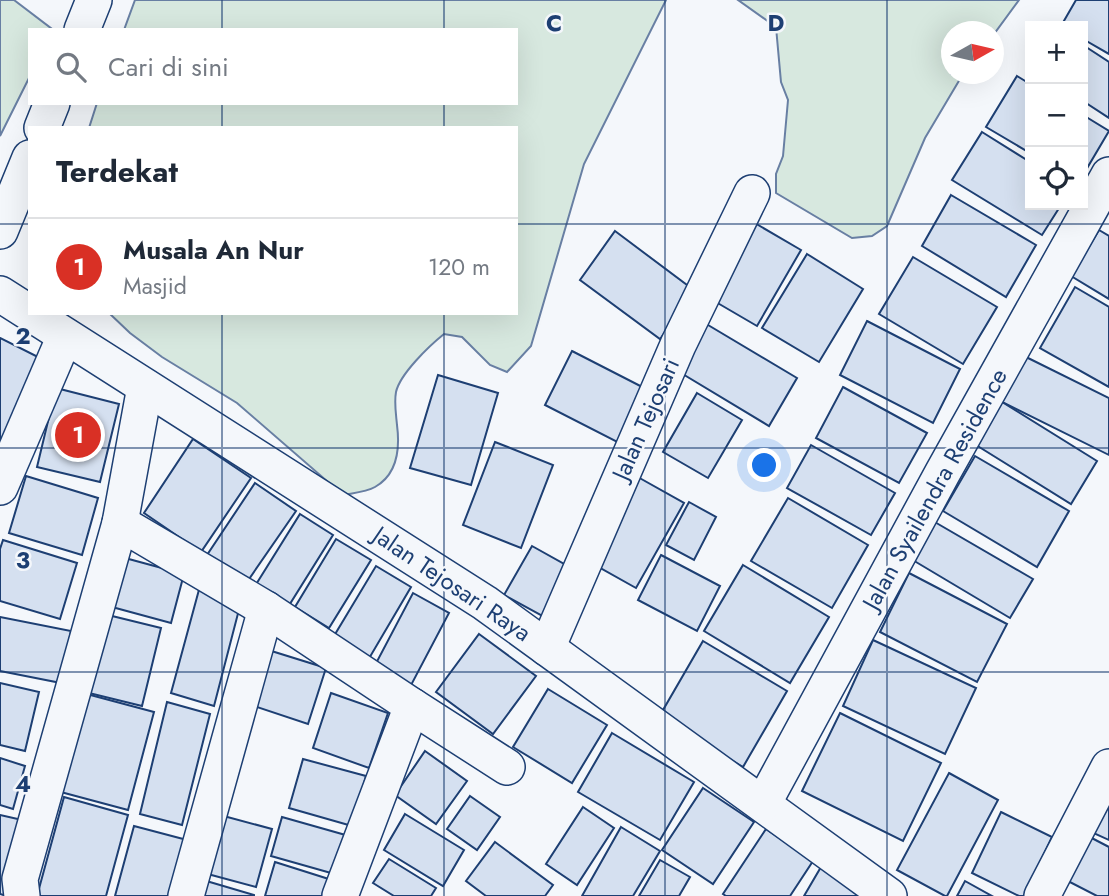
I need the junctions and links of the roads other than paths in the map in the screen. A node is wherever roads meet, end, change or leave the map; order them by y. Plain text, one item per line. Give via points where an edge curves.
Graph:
1 (94, 0) edge
2 (83, 28) edge
3 (51, 105) edge
4 (43, 126) edge
5 (28, 163) edge
6 (1109, 175) edge
7 (752, 194) dead end
8 (0, 231) edge
9 (0, 294) edge
10 (28, 312) edge
11 (32, 315) edge
12 (65, 336) junction
13 (145, 387) junction
14 (0, 487) edge
15 (120, 523) junction
16 (266, 609) junction
17 (547, 648) junction
18 (412, 706) junction
19 (1109, 766) edge
20 (507, 767) dead end
21 (763, 804) junction
22 (22, 896) edge
23 (186, 896) edge
24 (340, 896) edge
25 (889, 896) edge
26 (1042, 896) edge

1 - 2 street
3 - 4 street
5 - 8 street
6 - 21 street, Jalan Syailendra Residence
7 - 17 street, Jalan Tejosari via 678,345
9 - 10 street, Jalan Tejosari Raya
11 - 12 street, Jalan Tejosari Raya
12 - 13 street, Jalan Tejosari Raya
12 - 14 street
13 - 15 street
13 - 17 street, Jalan Tejosari Raya via 485,603
15 - 16 street
15 - 22 street via 20,879
16 - 18 street
16 - 23 street
17 - 21 street, Jalan Tejosari Raya
18 - 20 street
18 - 24 street
19 - 26 street
21 - 25 street, Jalan Tejosari Raya

